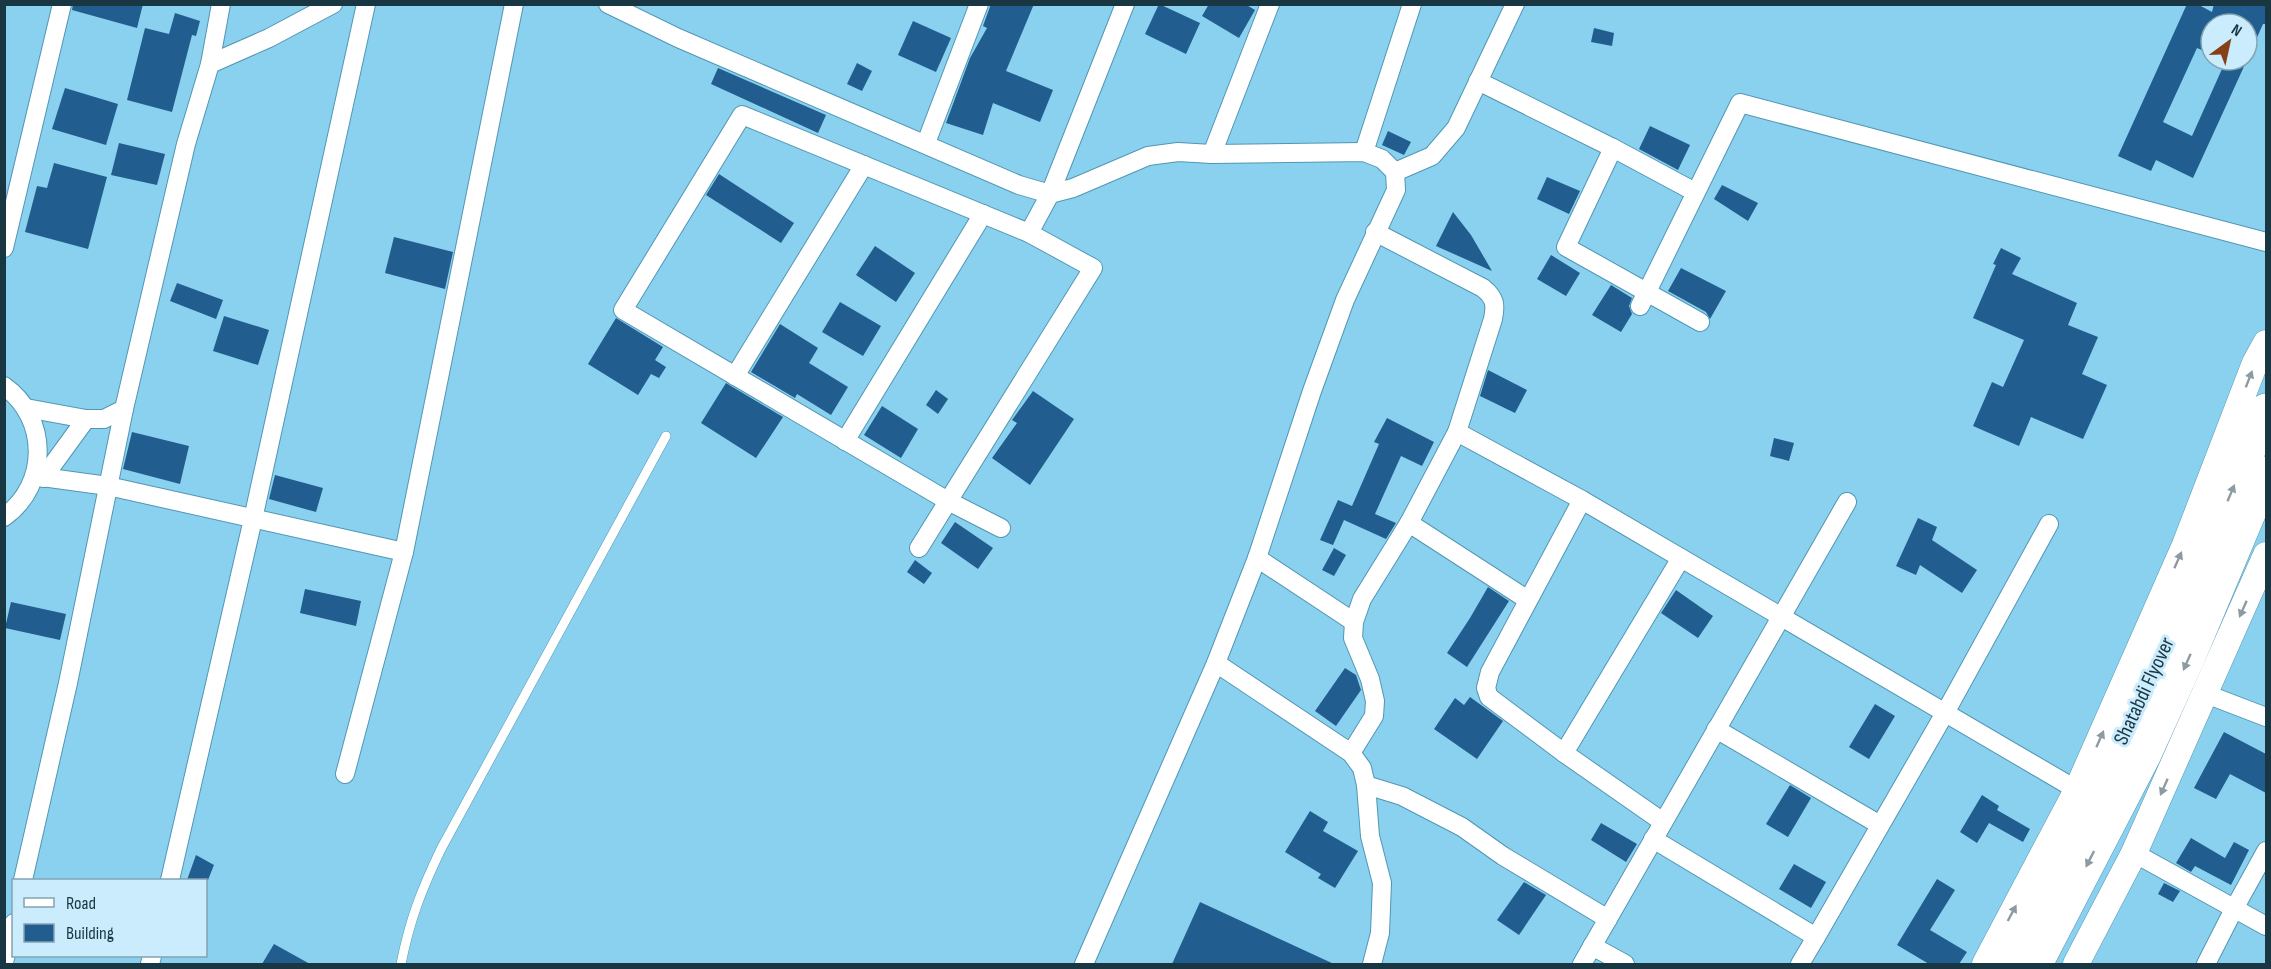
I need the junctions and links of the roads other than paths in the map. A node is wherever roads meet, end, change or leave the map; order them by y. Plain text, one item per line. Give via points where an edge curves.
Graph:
1 (62, 4) edge
2 (221, 4) edge
3 (333, 4) edge
4 (366, 4) edge
5 (514, 4) edge
6 (608, 4) edge
7 (980, 4) edge
8 (1125, 4) edge
9 (1270, 4) edge
10 (1412, 4) edge
11 (1515, 4) edge
12 (210, 63) junction
13 (1478, 81) junction
14 (926, 144) junction
15 (1613, 148) junction
16 (1364, 152) junction
17 (1212, 154) junction
18 (864, 165) junction
19 (1395, 172) junction
20 (1695, 192) junction
21 (1050, 194) junction
22 (983, 214) junction
23 (1375, 232) junction
24 (1029, 233) junction
25 (2266, 242) edge
26 (4, 248) edge
27 (1643, 299) junction
28 (1701, 322) dead end
29 (2266, 343) edge
30 (735, 376) junction
31 (4, 386) edge
32 (26, 408) junction
33 (124, 409) junction
34 (2266, 410) edge
35 (86, 419) junction
36 (1456, 432) junction
37 (666, 436) dead end
38 (845, 441) junction
39 (2266, 473) edge
40 (39, 477) junction
41 (108, 486) junction
42 (1582, 500) junction
43 (948, 501) junction
44 (1847, 502) dead end
45 (4, 517) edge
46 (253, 519) junction
47 (1409, 523) junction
48 (2049, 524) dead end
49 (1001, 528) dead end
50 (919, 548) dead end
51 (404, 552) junction
52 (2266, 555) edge
53 (1257, 558) junction
54 (1681, 558) junction
55 (1528, 600) junction
56 (1781, 617) junction
57 (1354, 622) junction
58 (1216, 663) junction
59 (2206, 694) junction
60 (1945, 713) junction
61 (2266, 717) edge
62 (1716, 729) junction
63 (1351, 753) junction
64 (1564, 753) junction
65 (345, 774) dead end
66 (1366, 785) junction
67 (2096, 797) junction
68 (1663, 822) junction
69 (1881, 825) junction
70 (1653, 839) junction
71 (2266, 851) edge
72 (2134, 853) junction
73 (23, 879) edge
74 (170, 879) edge
75 (2234, 909) junction
76 (1608, 919) junction
77 (2266, 926) edge
78 (12, 931) edge
79 (1816, 938) junction
80 (1592, 946) junction
81 (4, 962) edge
82 (401, 964) edge
83 (1084, 964) edge
84 (1372, 964) edge
85 (1582, 964) edge
86 (1626, 964) edge
87 (1800, 964) edge
88 (1985, 964) edge
89 (2007, 964) edge
90 (2036, 964) edge
91 (2076, 964) edge
92 (2206, 964) edge

1 - 26 street
2 - 12 street
3 - 12 street
4 - 46 street
5 - 51 street
6 - 14 street
7 - 14 street
8 - 21 street
9 - 17 street
10 - 16 street
11 - 13 street
12 - 33 street via 186,144
13 - 15 street
13 - 19 street via 1445,143 1432,156
14 - 21 street via 1019,185
15 - 20 street
15 - 27 street via 1566,247
16 - 17 street
16 - 19 street via 1382,159
17 - 21 street via 1178,152 1148,156
18 - 22 street
18 - 30 street
18 - 30 street via 742,115 623,310
19 - 23 street via 1396,190
20 - 25 street via 1740,103
20 - 27 street
21 - 24 street
22 - 24 street
22 - 38 street
23 - 36 street via 1483,288 1496,304
23 - 53 street via 1312,391
24 - 43 street via 1093,268
27 - 28 street
67 -> 29 street via 2184,545
30 - 38 street
31 - 32 street
32 - 35 street
32 - 40 street via 36,430
33 - 35 street via 104,418
33 - 41 street
67 -> 34 highway, Shatabdi Flyover via 2161,658
35 - 40 street
36 - 42 street
36 - 47 street
37 - 82 lane via 441,849 408,926
38 - 43 street
39 -> 67 highway, Shatabdi Flyover via 2144,756
40 - 41 street
40 - 45 street
41 - 46 street
41 - 73 street
42 - 54 street
42 - 55 street
43 - 49 street
43 - 50 street
44 - 56 street
46 - 51 street
46 - 74 street
47 - 55 street
47 - 57 street via 1362,599
48 - 60 street
51 - 65 street
52 -> 59 street
53 - 57 street
53 - 58 street
54 - 56 street
54 - 64 street
55 - 64 street via 1490,672 1486,688 1489,697
56 - 60 street
56 - 62 street
57 - 63 street via 1353,638 1371,678 1374,716
58 - 63 street
58 - 83 street
59 - 61 street
59 -> 72 street
60 - 67 street
60 - 69 street
62 - 68 street
62 - 69 street
63 - 66 street via 1362,768
64 - 68 street
66 - 76 street via 1402,796 1462,827
66 - 84 street via 1370,836 1382,883 1380,933
88 -> 67 street
67 - 89 highway, Shatabdi Flyover
67 -> 90 highway, Shatabdi Flyover
68 - 70 street
69 - 79 street
70 - 76 street
70 - 79 street
71 - 75 street
72 - 75 street
72 - 91 street
75 - 77 street
75 - 92 street
76 - 80 street
78 - 81 street
79 - 87 street
80 - 85 street
80 - 86 street

